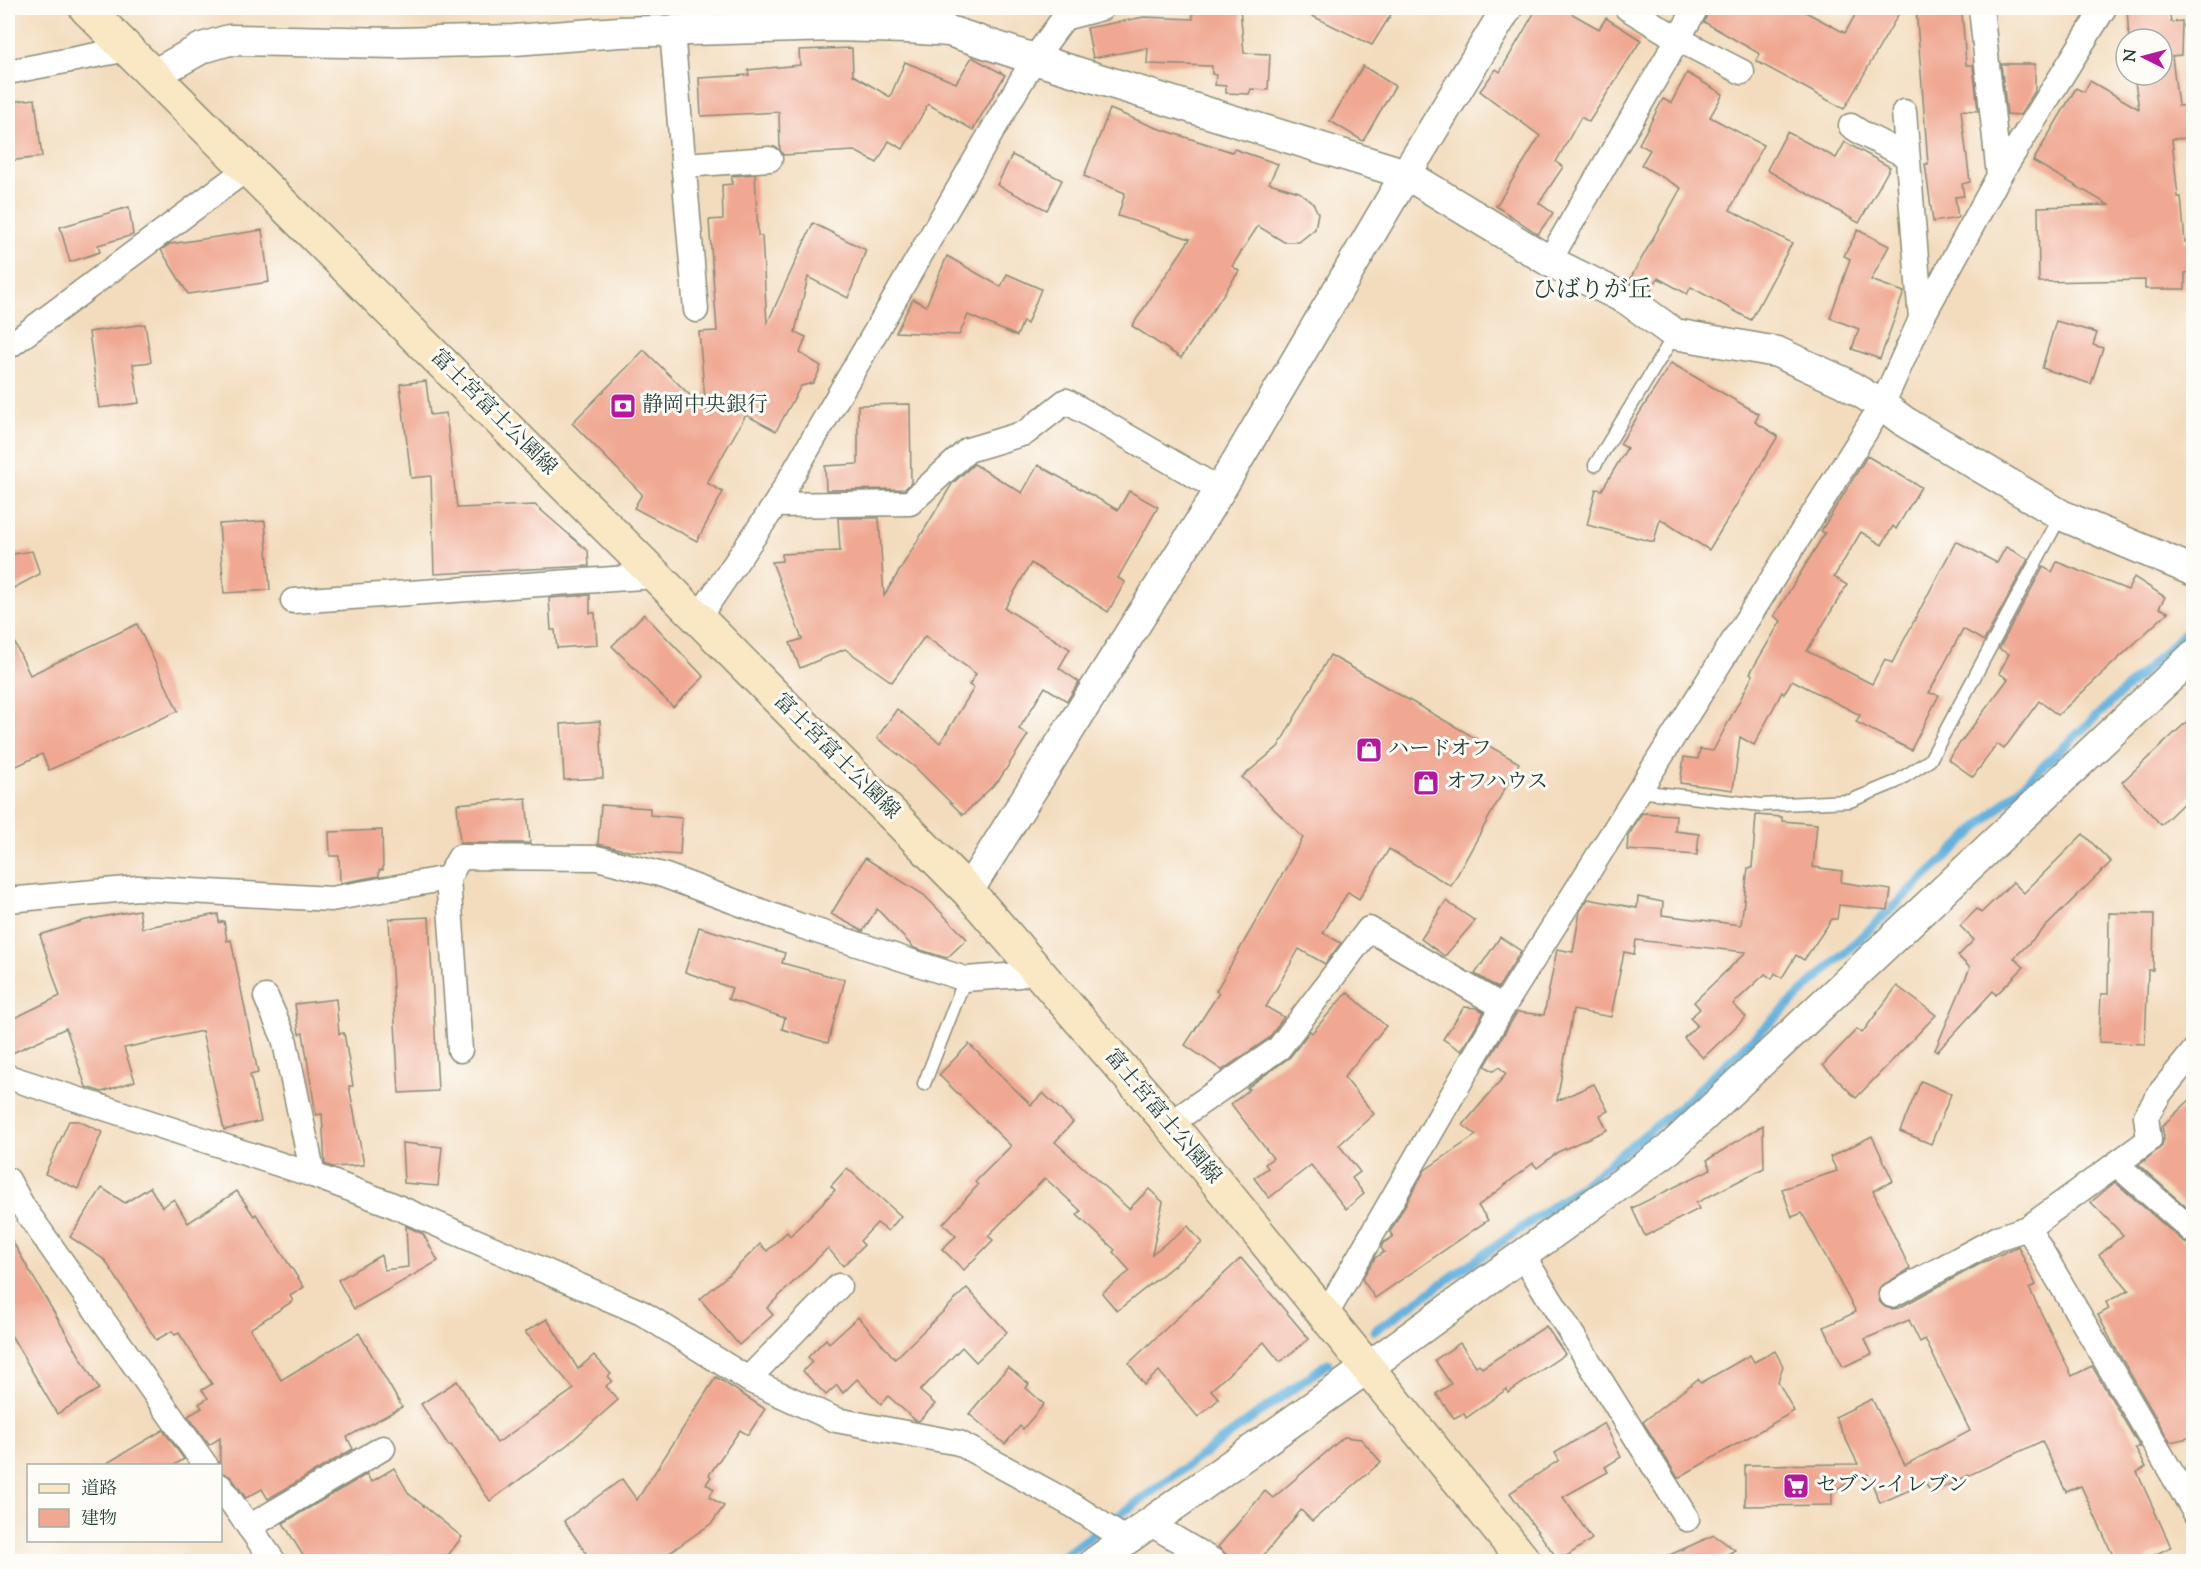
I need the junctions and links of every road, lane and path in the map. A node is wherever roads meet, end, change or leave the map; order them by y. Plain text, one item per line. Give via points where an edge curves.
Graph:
1 (87, 8) edge
2 (1102, 8) edge
3 (1507, 8) edge
4 (1627, 8) edge
5 (1696, 8) edge
6 (1980, 8) edge
7 (2104, 8) edge
8 (1063, 13) edge
9 (672, 31) junction
10 (1678, 39) junction
11 (128, 49) junction
12 (1034, 59) junction
13 (8, 72) edge
14 (1742, 72) dead end
15 (155, 74) junction
16 (1904, 112) dead end
17 (1851, 126) dead end
18 (1907, 156) junction
19 (770, 159) dead end
20 (684, 165) junction
21 (248, 168) junction
22 (1406, 174) junction
23 (1999, 176) junction
24 (1549, 261) junction
25 (696, 310) dead end
26 (1921, 319) junction
27 (1675, 334) junction
28 (8, 347) edge
29 (1882, 405) junction
30 (1595, 465) dead end
31 (1221, 490) junction
32 (775, 505) junction
33 (2061, 515) junction
34 (2193, 571) edge
35 (657, 576) junction
36 (293, 601) dead end
37 (698, 618) junction
38 (2193, 655) edge
39 (1638, 791) junction
40 (448, 878) junction
41 (968, 891) junction
42 (8, 900) edge
43 (1034, 965) junction
44 (964, 979) junction
45 (266, 997) dead end
46 (1503, 1007) junction
47 (460, 1050) dead end
48 (2193, 1052) edge
49 (8, 1077) edge
50 (924, 1084) dead end
51 (1170, 1124) junction
52 (2116, 1164) junction
53 (313, 1175) junction
54 (8, 1180) edge
55 (2028, 1228) junction
56 (2193, 1232) edge
57 (1523, 1256) junction
58 (839, 1286) dead end
59 (1892, 1295) dead end
60 (1325, 1316) junction
61 (1367, 1368) junction
62 (748, 1379) junction
63 (383, 1448) dead end
64 (205, 1464) edge
65 (222, 1489) edge
66 (2193, 1511) edge
67 (1687, 1519) dead end
68 (249, 1527) junction
69 (1131, 1532) junction
70 (274, 1562) edge
71 (1095, 1562) edge
72 (1215, 1562) edge
73 (1525, 1562) edge

1 - 11 main road, 富士宮富士公園線
2 - 8 street
3 - 22 street
4 - 10 street
5 - 10 street
6 - 23 street
7 - 23 street
8 - 12 street
9 - 12 street via 908,27 949,31
9 - 15 street via 397,43 230,40 202,48
9 - 20 street
10 - 14 street
10 - 24 street
11 - 13 street
11 - 15 main road, 富士宮富士公園線
12 - 22 street
12 - 32 street
15 - 21 main road, 富士宮富士公園線
16 - 18 street
17 - 18 street
18 - 26 street
19 - 20 street
20 - 25 street
21 - 28 street
21 - 35 main road, 富士宮富士公園線
22 - 24 street
22 - 31 street
23 - 26 street
24 - 27 street via 1628,300
26 - 29 street
27 - 29 street via 1777,352
27 - 30 lane
29 - 33 street
29 - 39 street
31 - 32 street via 1066,400 1025,433 968,450 910,503
31 - 41 street
32 - 37 street
33 - 34 street
33 - 39 lane via 1930,760 1896,782 1850,801 1761,805
35 - 36 street
35 - 37 main road, 富士宮富士公園線
37 - 41 main road, 富士宮富士公園線
38 - 57 street via 1669,1149
39 - 46 street
40 - 42 street via 331,899 138,888
40 - 44 street via 460,857 597,858 663,875 798,925
40 - 47 street
41 - 43 main road, 富士宮富士公園線
43 - 44 street via 1020,975
43 - 51 main road, 富士宮富士公園線
44 - 50 lane
45 - 53 street via 284,1038
46 - 51 street via 1369,929 1278,1048
46 - 60 street
48 - 52 street via 2146,1116 2149,1140
49 - 53 street
51 - 60 main road, 富士宮富士公園線
52 - 55 street
52 - 56 street
53 - 62 street via 388,1203 642,1313
54 - 64 street via 23,1207
55 - 59 street via 2000,1237
55 - 66 street
57 - 61 street
57 - 67 street
58 - 62 street
60 - 61 main road, 富士宮富士公園線
61 - 69 street
61 - 73 main road, 富士宮富士公園線
62 - 69 street via 836,1420 959,1443 1092,1518
63 - 68 street
65 - 68 street
68 - 70 street
69 - 71 street
69 - 72 street

